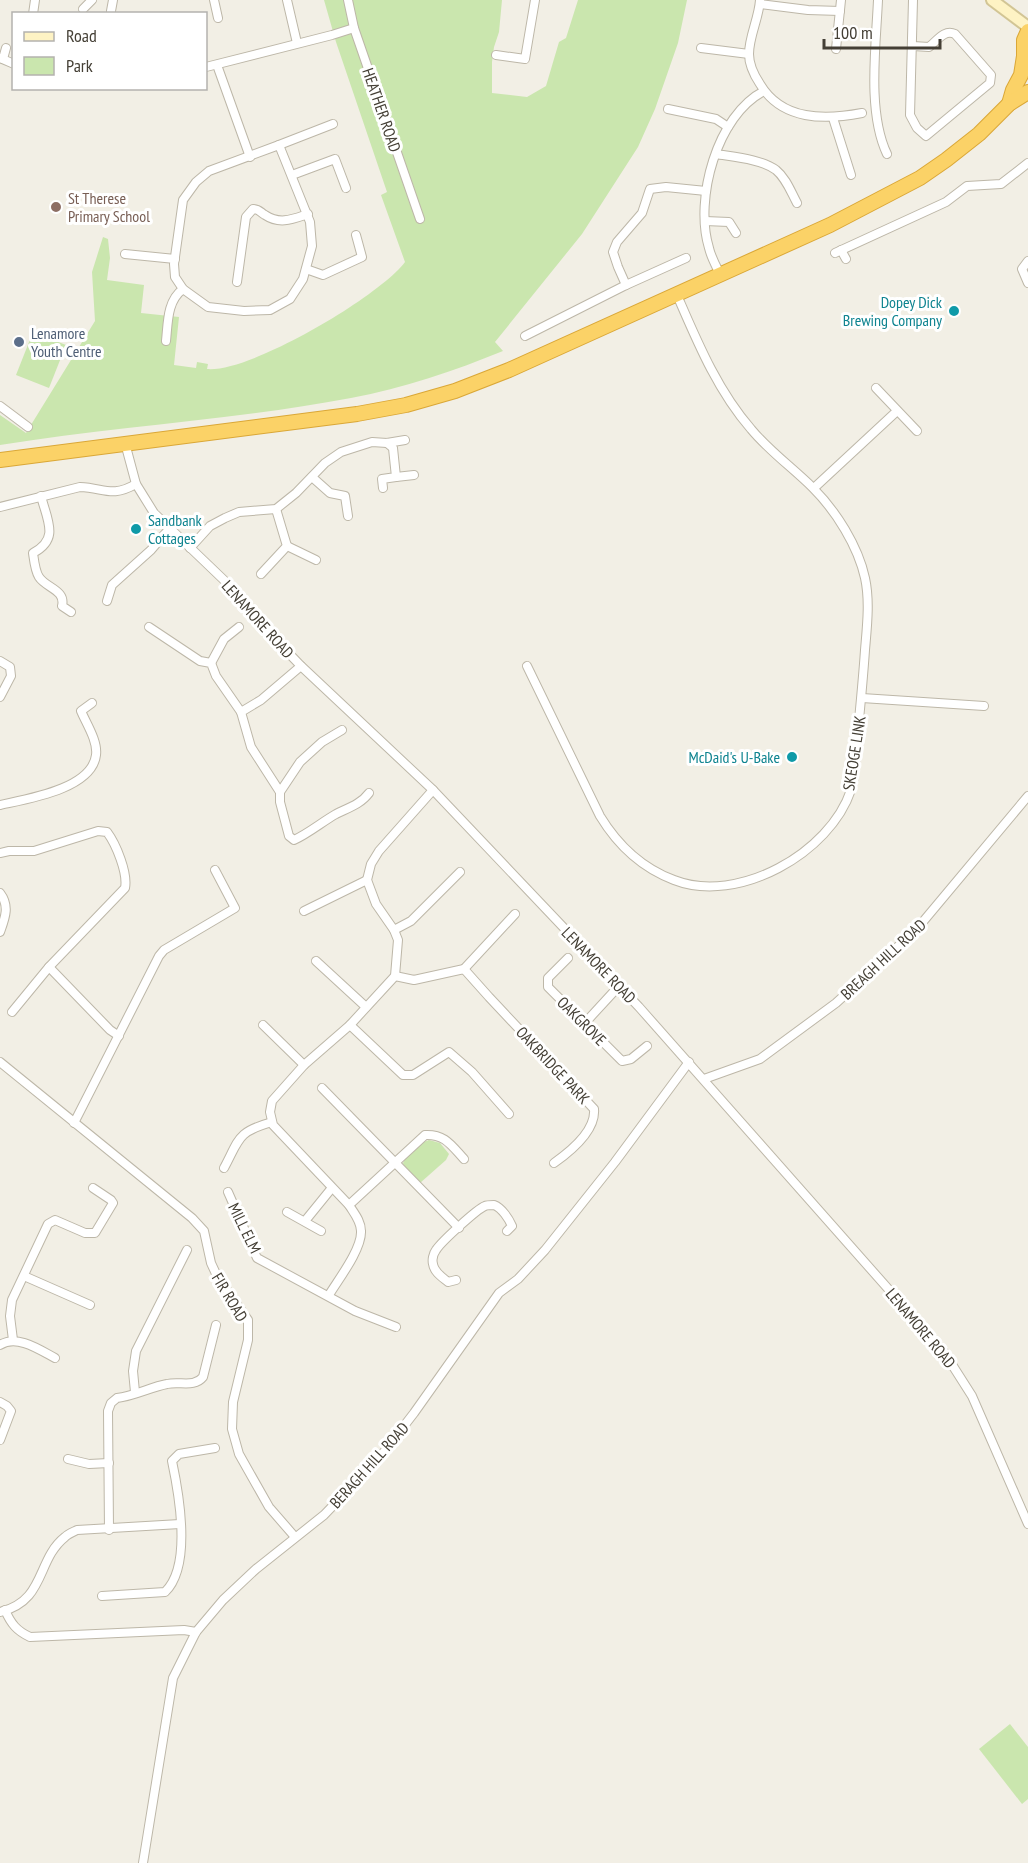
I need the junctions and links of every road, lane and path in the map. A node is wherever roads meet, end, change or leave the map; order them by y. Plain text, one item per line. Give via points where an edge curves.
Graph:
1 (92, 0) edge
2 (113, 0) edge
3 (214, 0) edge
4 (287, 0) edge
5 (348, 0) edge
6 (535, 0) edge
7 (841, 0) edge
8 (878, 0) edge
9 (913, 0) edge
10 (992, 0) edge
11 (760, 2) edge
12 (83, 9) dead end
13 (840, 10) junction
14 (111, 11) dead end
15 (218, 18) dead end
16 (354, 28) junction
17 (1028, 29) edge
18 (297, 43) junction
19 (913, 46) junction
20 (6, 48) dead end
21 (701, 48) dead end
22 (836, 49) dead end
23 (749, 54) junction
24 (496, 55) dead end
25 (1, 58) edge
26 (1026, 60) edge
27 (217, 65) junction
28 (207, 67) edge
29 (764, 91) junction
30 (1028, 92) edge
31 (1009, 104) junction
32 (668, 110) dead end
33 (862, 113) dead end
34 (833, 118) junction
35 (333, 124) dead end
36 (728, 127) junction
37 (279, 145) junction
38 (716, 154) junction
39 (887, 154) dead end
40 (250, 157) junction
41 (1028, 163) edge
42 (292, 175) junction
43 (851, 175) dead end
44 (346, 188) dead end
45 (706, 191) junction
46 (797, 203) dead end
47 (308, 214) junction
48 (420, 219) dead end
49 (705, 221) junction
50 (736, 233) dead end
51 (356, 235) dead end
52 (125, 254) dead end
53 (686, 258) dead end
54 (175, 259) junction
55 (846, 259) dead end
56 (1028, 261) edge
57 (306, 269) junction
58 (720, 274) junction
59 (237, 282) dead end
60 (1028, 283) edge
61 (626, 285) junction
62 (183, 289) junction
63 (677, 295) junction
64 (525, 336) dead end
65 (166, 341) dead end
66 (876, 388) dead end
67 (0, 406) edge
68 (897, 411) junction
69 (28, 427) dead end
70 (917, 431) dead end
71 (405, 440) dead end
72 (387, 442) junction
73 (125, 443) junction
74 (0, 460) edge
75 (414, 475) dead end
76 (312, 477) junction
77 (396, 477) junction
78 (136, 484) junction
79 (383, 488) dead end
80 (814, 488) junction
81 (41, 496) junction
82 (0, 507) edge
83 (276, 509) junction
84 (348, 516) dead end
85 (170, 529) junction
86 (287, 546) junction
87 (190, 548) junction
88 (316, 560) dead end
89 (261, 573) dead end
90 (107, 601) dead end
91 (71, 612) dead end
92 (149, 627) dead end
93 (239, 627) dead end
94 (0, 661) edge
95 (211, 663) junction
96 (301, 666) junction
97 (528, 666) dead end
98 (0, 697) edge
99 (862, 698) junction
100 (92, 703) dead end
101 (984, 706) dead end
102 (241, 712) junction
103 (342, 730) dead end
104 (433, 790) junction
105 (280, 792) junction
106 (369, 793) dead end
107 (1028, 796) edge
108 (0, 805) edge
109 (0, 853) edge
110 (215, 870) dead end
111 (460, 872) dead end
112 (368, 880) junction
113 (0, 893) edge
114 (304, 911) dead end
115 (515, 914) dead end
116 (394, 930) junction
117 (0, 932) edge
118 (568, 958) dead end
119 (316, 961) dead end
120 (49, 967) junction
121 (464, 969) junction
122 (395, 976) junction
123 (619, 986) junction
124 (366, 1007) junction
125 (12, 1012) dead end
126 (584, 1024) junction
127 (263, 1025) dead end
128 (350, 1025) junction
129 (119, 1036) junction
130 (647, 1046) dead end
131 (0, 1062) edge
132 (689, 1062) junction
133 (304, 1065) junction
134 (704, 1079) junction
135 (322, 1088) dead end
136 (509, 1114) dead end
137 (272, 1122) junction
138 (74, 1123) junction
139 (464, 1159) dead end
140 (395, 1163) junction
141 (554, 1163) dead end
142 (224, 1168) dead end
143 (93, 1188) dead end
144 (331, 1189) junction
145 (228, 1192) dead end
146 (348, 1206) junction
147 (287, 1212) dead end
148 (305, 1221) junction
149 (459, 1228) junction
150 (321, 1231) dead end
151 (507, 1231) dead end
152 (187, 1250) dead end
153 (24, 1276) junction
154 (456, 1280) dead end
155 (328, 1295) junction
156 (90, 1305) dead end
157 (216, 1325) dead end
158 (396, 1327) dead end
159 (13, 1340) junction
160 (0, 1345) edge
161 (55, 1358) dead end
162 (135, 1392) junction
163 (0, 1402) edge
164 (2, 1427) edge
165 (0, 1440) edge
166 (215, 1448) dead end
167 (68, 1459) dead end
168 (109, 1463) junction
169 (180, 1524) junction
170 (1028, 1524) edge
171 (109, 1530) junction
172 (295, 1537) junction
173 (102, 1596) dead end
174 (3, 1611) edge
175 (196, 1632) junction
176 (143, 1863) edge

1 - 12 street
2 - 14 street
3 - 15 street
4 - 18 street
5 - 16 street, HEATHER ROAD
6 - 24 street via 525,59
7 - 13 street
8 - 39 street via 874,105 880,141
9 - 19 street
10 - 17 street
11 - 13 street via 808,10
11 - 23 street
13 - 22 street
16 - 18 street
16 - 48 street, HEATHER ROAD
17 - 26 highway via 1024,40
18 - 27 street
19 - 19 street via 928,47 950,32 991,75 990,82 927,136 910,115
20 - 25 street
21 - 23 street
23 - 29 street via 752,71
26 - 31 highway
27 - 28 street
27 - 40 street
29 - 34 street via 792,112
29 - 36 street via 752,98
30 - 31 highway
31 - 58 highway via 979,134 920,178 830,225
32 - 36 street via 716,119
33 - 34 street
34 - 43 street
35 - 37 street
36 - 38 street
37 - 40 street
37 - 42 street
38 - 45 street
38 - 46 street via 749,159 776,170
40 - 54 street via 209,171 196,182 183,200
41 - 55 street via 1001,184 967,186 946,201 838,252
42 - 44 street via 335,159
42 - 47 street
45 - 49 street
45 - 61 street via 650,189 642,213 616,242 613,252
47 - 57 street via 312,246
47 - 59 street via 280,222 253,208 246,217
49 - 50 street via 729,222
49 - 58 street via 709,248
51 - 57 street via 362,257 322,275
52 - 54 street
53 - 61 street
54 - 62 street via 176,277
56 - 60 street via 1022,269
57 - 62 street via 290,299 270,310 208,307
58 - 63 highway
61 - 64 street
62 - 65 street via 172,302
63 - 73 highway via 509,370 406,405
63 - 80 street, SKEOGE LINK via 709,367 750,429
66 - 68 street
67 - 69 street
68 - 70 street
68 - 80 street
71 - 72 street
72 - 76 street via 372,442 341,452
72 - 77 street via 393,448
73 - 74 highway
73 - 78 street, LENAMORE ROAD
75 - 77 street
76 - 83 street
76 - 84 street via 330,494 345,495
77 - 79 street via 382,478
78 - 81 street via 110,493 80,487
78 - 85 street, LENAMORE ROAD via 154,513
80 - 99 street, SKEOGE LINK via 839,522 864,578 868,616
81 - 82 street
81 - 91 street via 51,532 46,544 33,553 39,576 61,596 62,606
83 - 86 street
83 - 87 street via 239,512 225,518 210,526
85 - 87 street, LENAMORE ROAD
85 - 90 street via 112,585
86 - 88 street
86 - 89 street
87 - 96 street, LENAMORE ROAD
92 - 95 street via 200,661
93 - 95 street via 224,639
94 - 98 street via 10,667 11,676
95 - 102 street
96 - 102 street
96 - 104 street, LENAMORE ROAD
97 - 99 street, SKEOGE LINK via 611,835 650,867 674,880 706,887 736,884 777,869 807,850 829,828 851,789
99 - 101 street
100 - 108 street via 81,711 97,755 86,774 61,789
102 - 105 street via 251,747
103 - 105 street via 300,762
104 - 112 street via 379,851
104 - 123 street, LENAMORE ROAD
105 - 106 street via 289,836 294,840 364,801
107 - 134 street, BREAGH HILL ROAD via 916,930 836,1003 760,1059
109 - 120 street via 34,851 98,831 107,832 113,840 127,880 125,888
110 - 129 street via 235,908 164,950
111 - 116 street via 411,921
112 - 114 street
112 - 116 street via 376,904
113 - 117 street via 7,904
115 - 121 street
116 - 122 street via 398,940
118 - 126 street, OAKGROVE via 548,978 548,987
119 - 124 street
120 - 125 street
120 - 129 street
121 - 122 street via 414,980
121 - 141 street, OAKBRIDGE PARK via 594,1109 594,1121 568,1153
122 - 124 street
123 - 126 street
123 - 132 street, LENAMORE ROAD
124 - 128 street
126 - 130 street, OAKGROVE via 622,1061
127 - 133 street
128 - 133 street
128 - 136 street via 403,1075 413,1075 449,1052
129 - 138 street
131 - 138 street, FIR ROAD
132 - 134 street, LENAMORE ROAD
132 - 172 street, BERAGH HILL ROAD via 546,1250 499,1293 380,1456 324,1515
133 - 137 street via 272,1101
134 - 170 street, LENAMORE ROAD via 944,1352 972,1396
135 - 140 street
137 - 142 street via 243,1133
137 - 144 street
138 - 172 street, FIR ROAD via 204,1231 217,1276 248,1320 248,1340 233,1402 232,1429 239,1454 269,1507
139 - 140 street via 436,1134 425,1135
140 - 146 street
140 - 149 street
143 - 153 street via 113,1203 99,1228 95,1233 85,1233 52,1220
144 - 146 street
144 - 148 street
145 - 155 street, MILL ELM via 257,1258
146 - 155 street via 358,1220 361,1237
147 - 148 street
148 - 150 street
149 - 151 street via 483,1206 491,1205 500,1208 509,1220 512,1226
149 - 154 street via 433,1257 438,1274 448,1282
152 - 162 street via 136,1351
153 - 156 street
153 - 159 street via 10,1307
155 - 158 street, MILL ELM via 363,1315
157 - 162 street via 199,1381 169,1383
159 - 160 street
159 - 161 street
162 - 168 street via 117,1398 108,1411
163 - 164 street via 11,1411
164 - 165 street
166 - 169 street via 179,1454 172,1461
167 - 168 street
168 - 171 street
169 - 171 street
169 - 173 street via 181,1550 171,1586 165,1592
171 - 174 street via 77,1530 65,1537 38,1585 24,1600
172 - 175 street, BERAGH HILL ROAD via 223,1600
174 - 175 street via 20,1632 30,1637
175 - 176 street, BERAGH HILL ROAD via 173,1678

